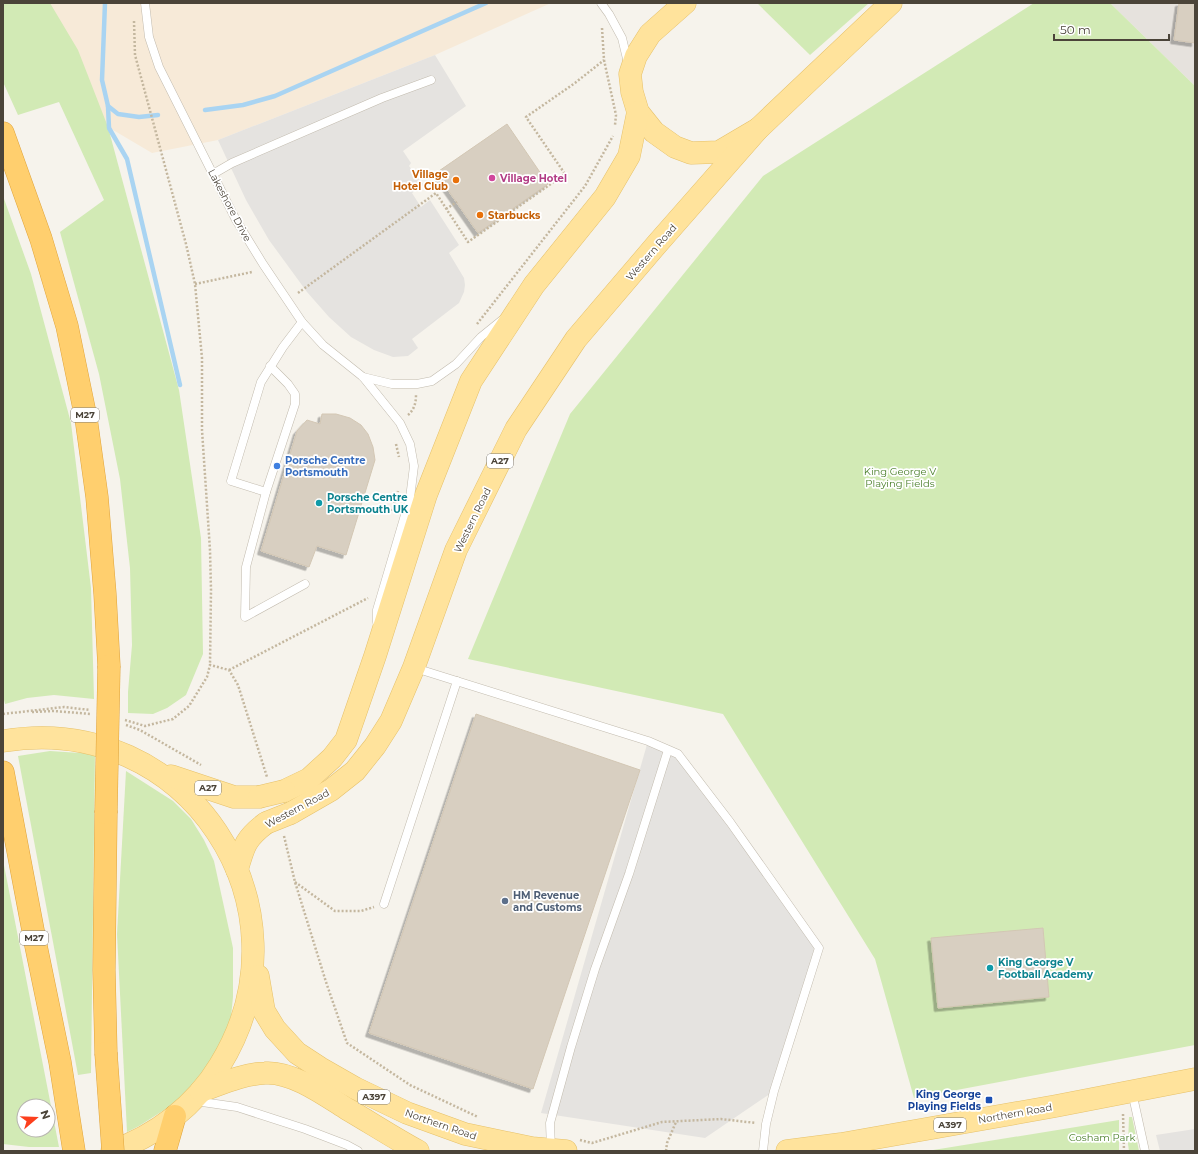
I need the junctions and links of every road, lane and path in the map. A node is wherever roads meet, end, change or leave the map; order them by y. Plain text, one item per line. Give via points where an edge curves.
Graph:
1 (145, 3) edge
2 (602, 3) edge
3 (685, 3) edge
4 (891, 3) edge
5 (134, 18) dead end
6 (602, 23) dead end
7 (604, 60) junction
8 (630, 74) junction
9 (431, 80) dead end
10 (638, 112) junction
11 (615, 128) dead end
12 (758, 129) junction
13 (3, 133) edge
14 (614, 135) dead end
15 (3, 144) edge
16 (18, 173) junction
17 (213, 174) junction
18 (456, 202) dead end
19 (446, 209) junction
20 (252, 272) dead end
21 (195, 284) junction
22 (298, 293) dead end
23 (521, 305) junction
24 (302, 322) junction
25 (473, 330) dead end
26 (270, 366) junction
27 (363, 377) junction
28 (416, 392) dead end
29 (404, 418) dead end
30 (395, 442) dead end
31 (400, 460) dead end
32 (400, 484) dead end
33 (266, 492) junction
34 (392, 514) dead end
35 (305, 584) dead end
36 (368, 604) dead end
37 (375, 656) junction
38 (210, 665) dead end
39 (414, 667) junction
40 (457, 681) junction
41 (3, 741) edge
42 (668, 750) junction
43 (3, 772) edge
44 (158, 772) junction
45 (263, 787) junction
46 (280, 822) junction
47 (237, 870) junction
48 (295, 882) junction
49 (384, 904) joint
50 (254, 953) junction
51 (1195, 1079) edge
52 (1132, 1091) junction
53 (196, 1096) junction
54 (1124, 1114) dead end
55 (176, 1116) junction
56 (484, 1120) dead end
57 (676, 1122) junction
58 (766, 1124) junction
59 (565, 1147) edge
60 (74, 1151) edge
61 (112, 1151) edge
62 (165, 1151) edge
63 (358, 1151) edge
64 (418, 1151) edge
65 (666, 1151) edge
66 (763, 1151) edge
67 (788, 1151) edge
68 (1124, 1151) edge
69 (1145, 1151) edge

1 - 17 lane, Lakeshore Drive via 149,37 159,67
2 - 8 lane via 622,38
3 - 8 main road via 650,34 636,56
4 - 12 main road
5 - 21 path via 135,55
6 - 7 path
7 - 11 path via 616,115
7 - 19 path via 526,117 565,174 468,242
8 - 10 main road
9 - 17 lane via 382,98
10 - 12 main road via 654,132 675,147 691,153 719,152
10 - 23 main road, Western Road / A27 via 629,156 609,190
12 - 39 main road, Western Road / A27 via 576,339 516,429 456,550
13 - 16 highway, M27
14 - 25 path via 585,186
15 - 16 highway
16 - 61 highway, M27, bridge via 67,326 86,418 97,497 109,666 104,970
17 - 24 lane, Lakeshore Drive via 236,220
18 - 19 path
19 - 22 path via 436,193
20 - 21 path
21 - 38 path via 202,358 202,430 210,550
23 - 27 lane via 481,337 456,364 432,381 392,384
23 - 37 main road, Western Road / A27 via 472,381 426,495
24 - 26 lane
24 - 27 lane, Lakeshore Drive via 323,345
26 - 33 lane via 292,389 295,404
26 - 33 lane via 261,382 230,481
27 - 37 lane via 400,423 410,444 414,466 410,498 378,610
28 - 29 path via 415,404
30 - 31 path
32 - 34 path
33 - 35 lane via 246,567 245,617
36 - 45 path via 368,598 228,670 238,686
37 - 45 main road, Western Road / A27, bridge via 346,740 332,758 309,780 284,791
39 - 40 lane
39 - 46 main road, Western Road / A27 via 391,721 355,771 331,790
40 - 42 lane via 648,741
40 - 49 lane
41 - 44 main road via 44,737 86,742 110,749
42 - 58 lane via 678,754 819,948
42 - 59 lane via 571,1047 550,1123
43 - 60 highway, M27 via 60,1062
44 - 45 main road, Western Road / A27 via 234,797
44 - 47 main road via 186,795 207,818 230,853
46 - 47 main road, Western Road / A27 via 253,833 243,849
46 - 48 path
47 - 50 main road via 250,911
48 - 49 path via 335,911 361,911
48 - 56 path via 348,1043 410,1085
50 - 53 main road via 249,995 240,1025 215,1074
50 - 59 main road, Northern Road / A397 via 264,1011 275,1029 297,1053 320,1068 407,1113 464,1134 532,1148
51 - 52 main road, Northern Road / A397
52 - 67 main road, Northern Road / A397 via 857,1141
52 - 69 lane
53 - 55 main road
53 - 63 lane via 305,1129
53 - 64 main road, A397 via 248,1075 266,1072 283,1075 328,1097
54 - 68 path
55 - 61 main road via 144,1137
55 - 62 highway
57 - 58 path via 721,1120
57 - 59 path via 662,1122 592,1143
57 - 65 path
58 - 66 lane

